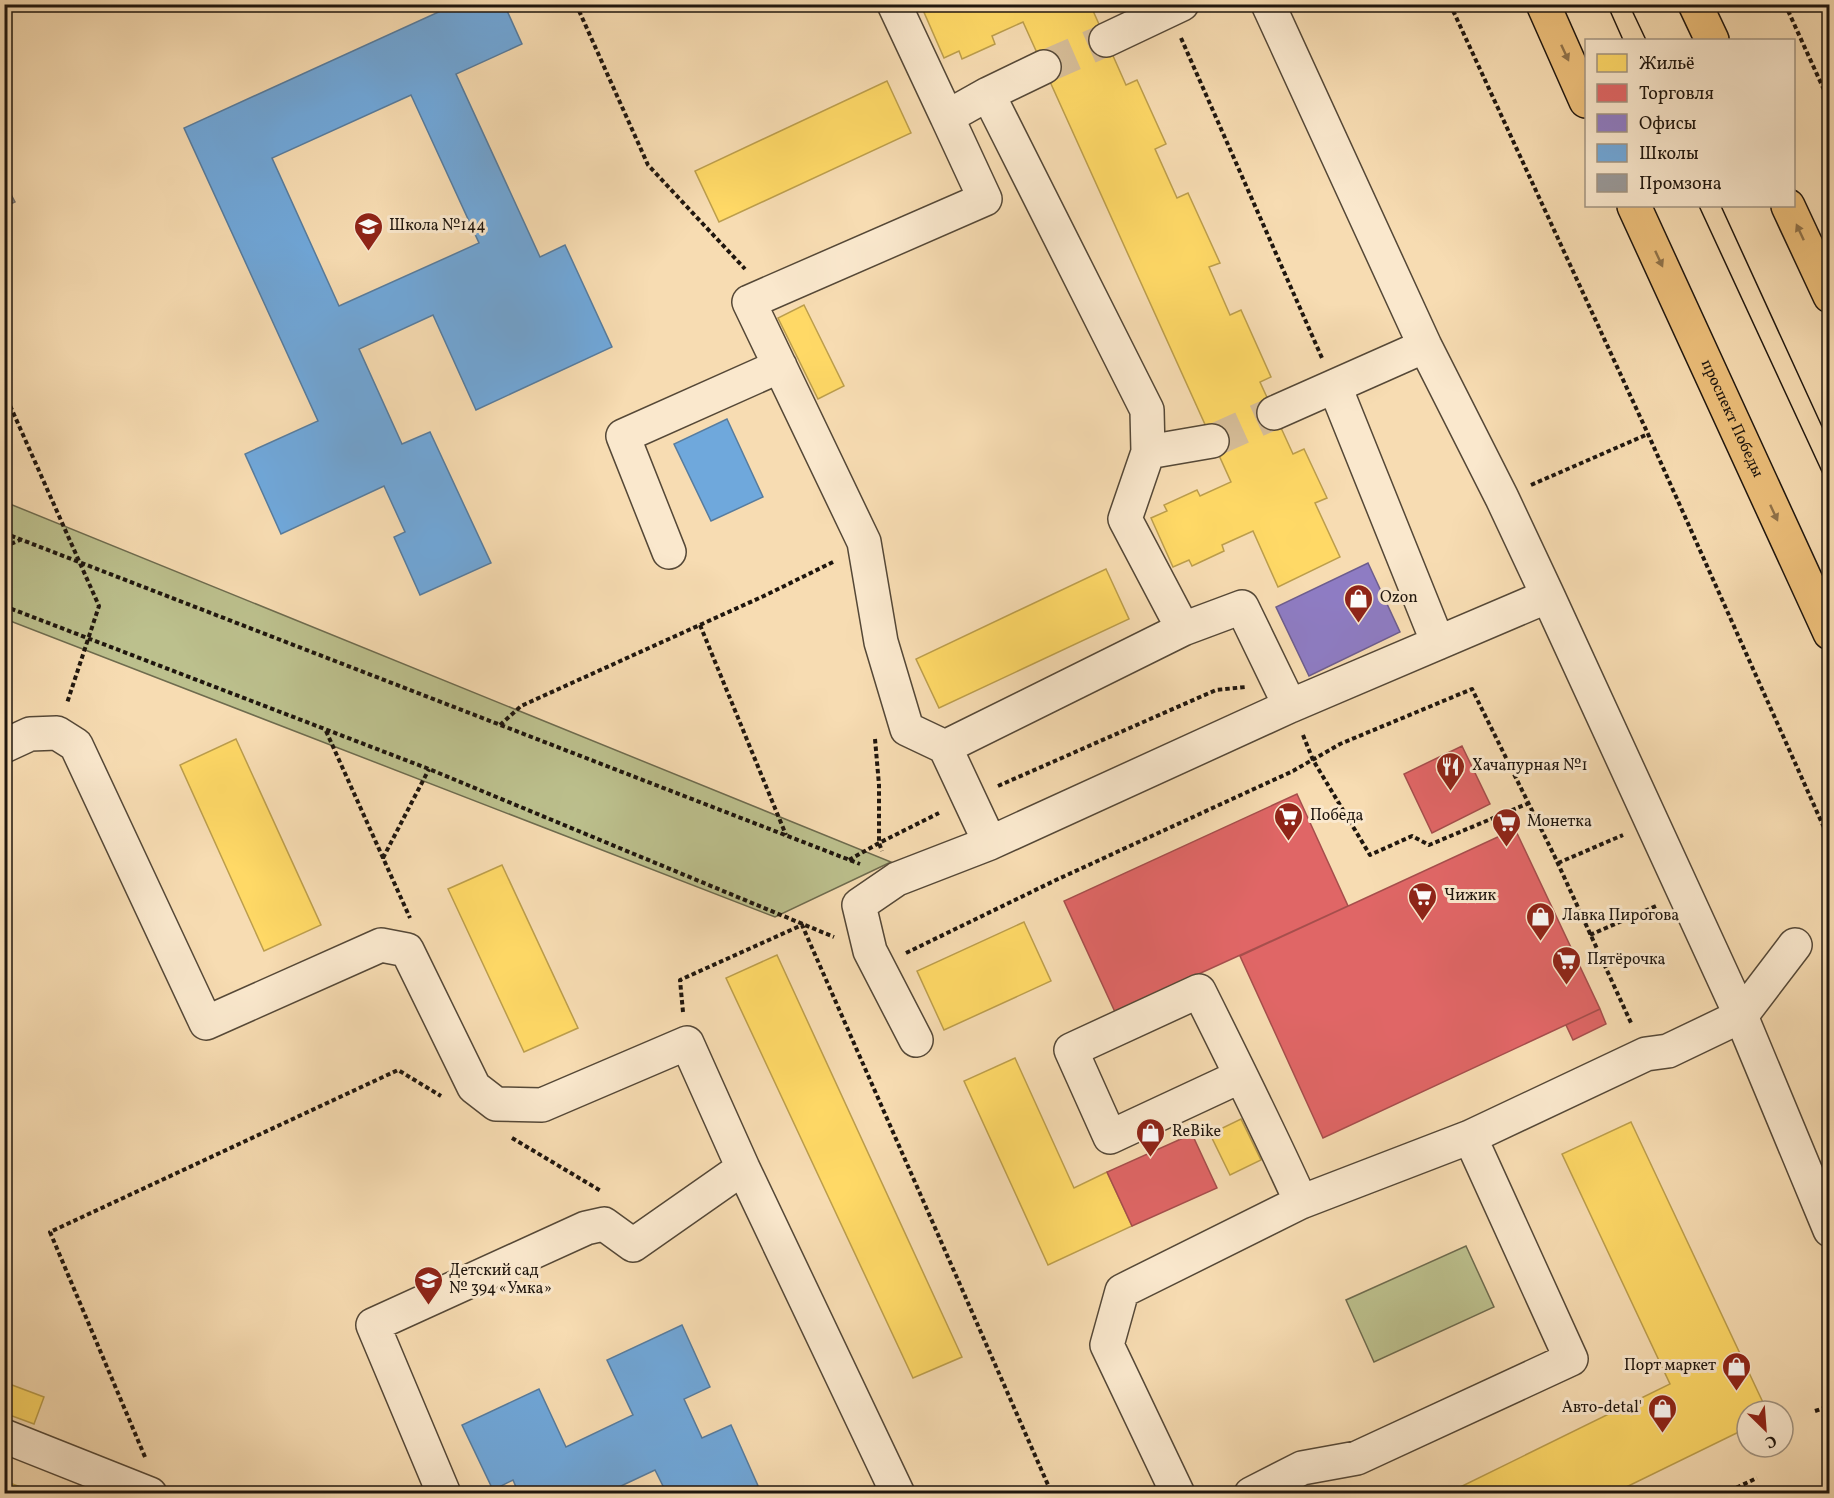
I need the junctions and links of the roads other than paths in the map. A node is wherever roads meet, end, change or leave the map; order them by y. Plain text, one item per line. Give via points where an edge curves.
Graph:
1 (894, 4) edge
2 (1268, 4) edge
3 (1542, 4) edge
4 (1700, 6) edge
5 (1176, 8) edge
6 (1712, 39) edge
7 (1106, 40) tunnel mouth
8 (1044, 67) tunnel mouth
9 (988, 94) junction
10 (1585, 97) edge
11 (947, 117) junction
12 (1634, 207) edge
13 (1788, 207) edge
14 (1830, 296) edge
15 (1425, 346) junction
16 (780, 366) junction
17 (1335, 387) junction
18 (1274, 413) tunnel mouth
19 (1212, 441) tunnel mouth
20 (1148, 452) junction
21 (669, 552) dead end
22 (1548, 596) junction
23 (1182, 629) junction
24 (1830, 633) edge
25 (1438, 643) junction
26 (1285, 696) junction
27 (4, 746) edge
28 (945, 747) junction
29 (990, 843) junction
30 (1795, 945) dead end
31 (1741, 1016) junction
32 (916, 1040) dead end
33 (1241, 1076) junction
34 (1470, 1137) junction
35 (743, 1168) junction
36 (1302, 1202) junction
37 (1830, 1230) edge
38 (4, 1436) edge
39 (150, 1494) edge
40 (444, 1494) edge
41 (898, 1494) edge
42 (1178, 1494) edge
43 (1251, 1494) edge

1 - 11 lane
2 - 15 lane
3 -> 10 main road
4 - 6 main road
5 - 7 lane
8 - 9 lane
9 - 11 lane
9 - 20 lane via 1148,410
11 - 16 lane via 985,200 750,302
12 -> 24 main road, проспект Победы
14 -> 13 main road
15 - 17 lane
15 - 22 lane
16 - 21 lane via 623,436
16 - 28 lane via 864,542 881,642 907,729
17 - 18 lane
17 - 25 lane
19 - 20 lane
20 - 23 lane via 1125,519
22 - 25 lane
22 - 31 lane
23 - 26 lane via 1242,607
23 - 28 lane
25 - 26 lane
26 - 29 lane
27 - 35 lane via 30,734 57,733 76,746 206,1023 381,945 407,950 474,1087 496,1104 542,1105 687,1042
28 - 29 lane
29 - 32 lane via 897,879 858,905 874,958
30 - 31 lane
31 - 34 lane via 1668,1051 1646,1054
31 - 37 lane
33 - 33 lane via 1199,991 1071,1050 1110,1137
33 - 36 lane
34 - 36 lane
34 - 43 lane via 1571,1359 1357,1458 1302,1468
35 - 40 lane via 633,1245 604,1224 586,1228 373,1325
35 - 41 lane
36 - 42 lane via 1122,1291 1107,1345
38 - 39 lane

